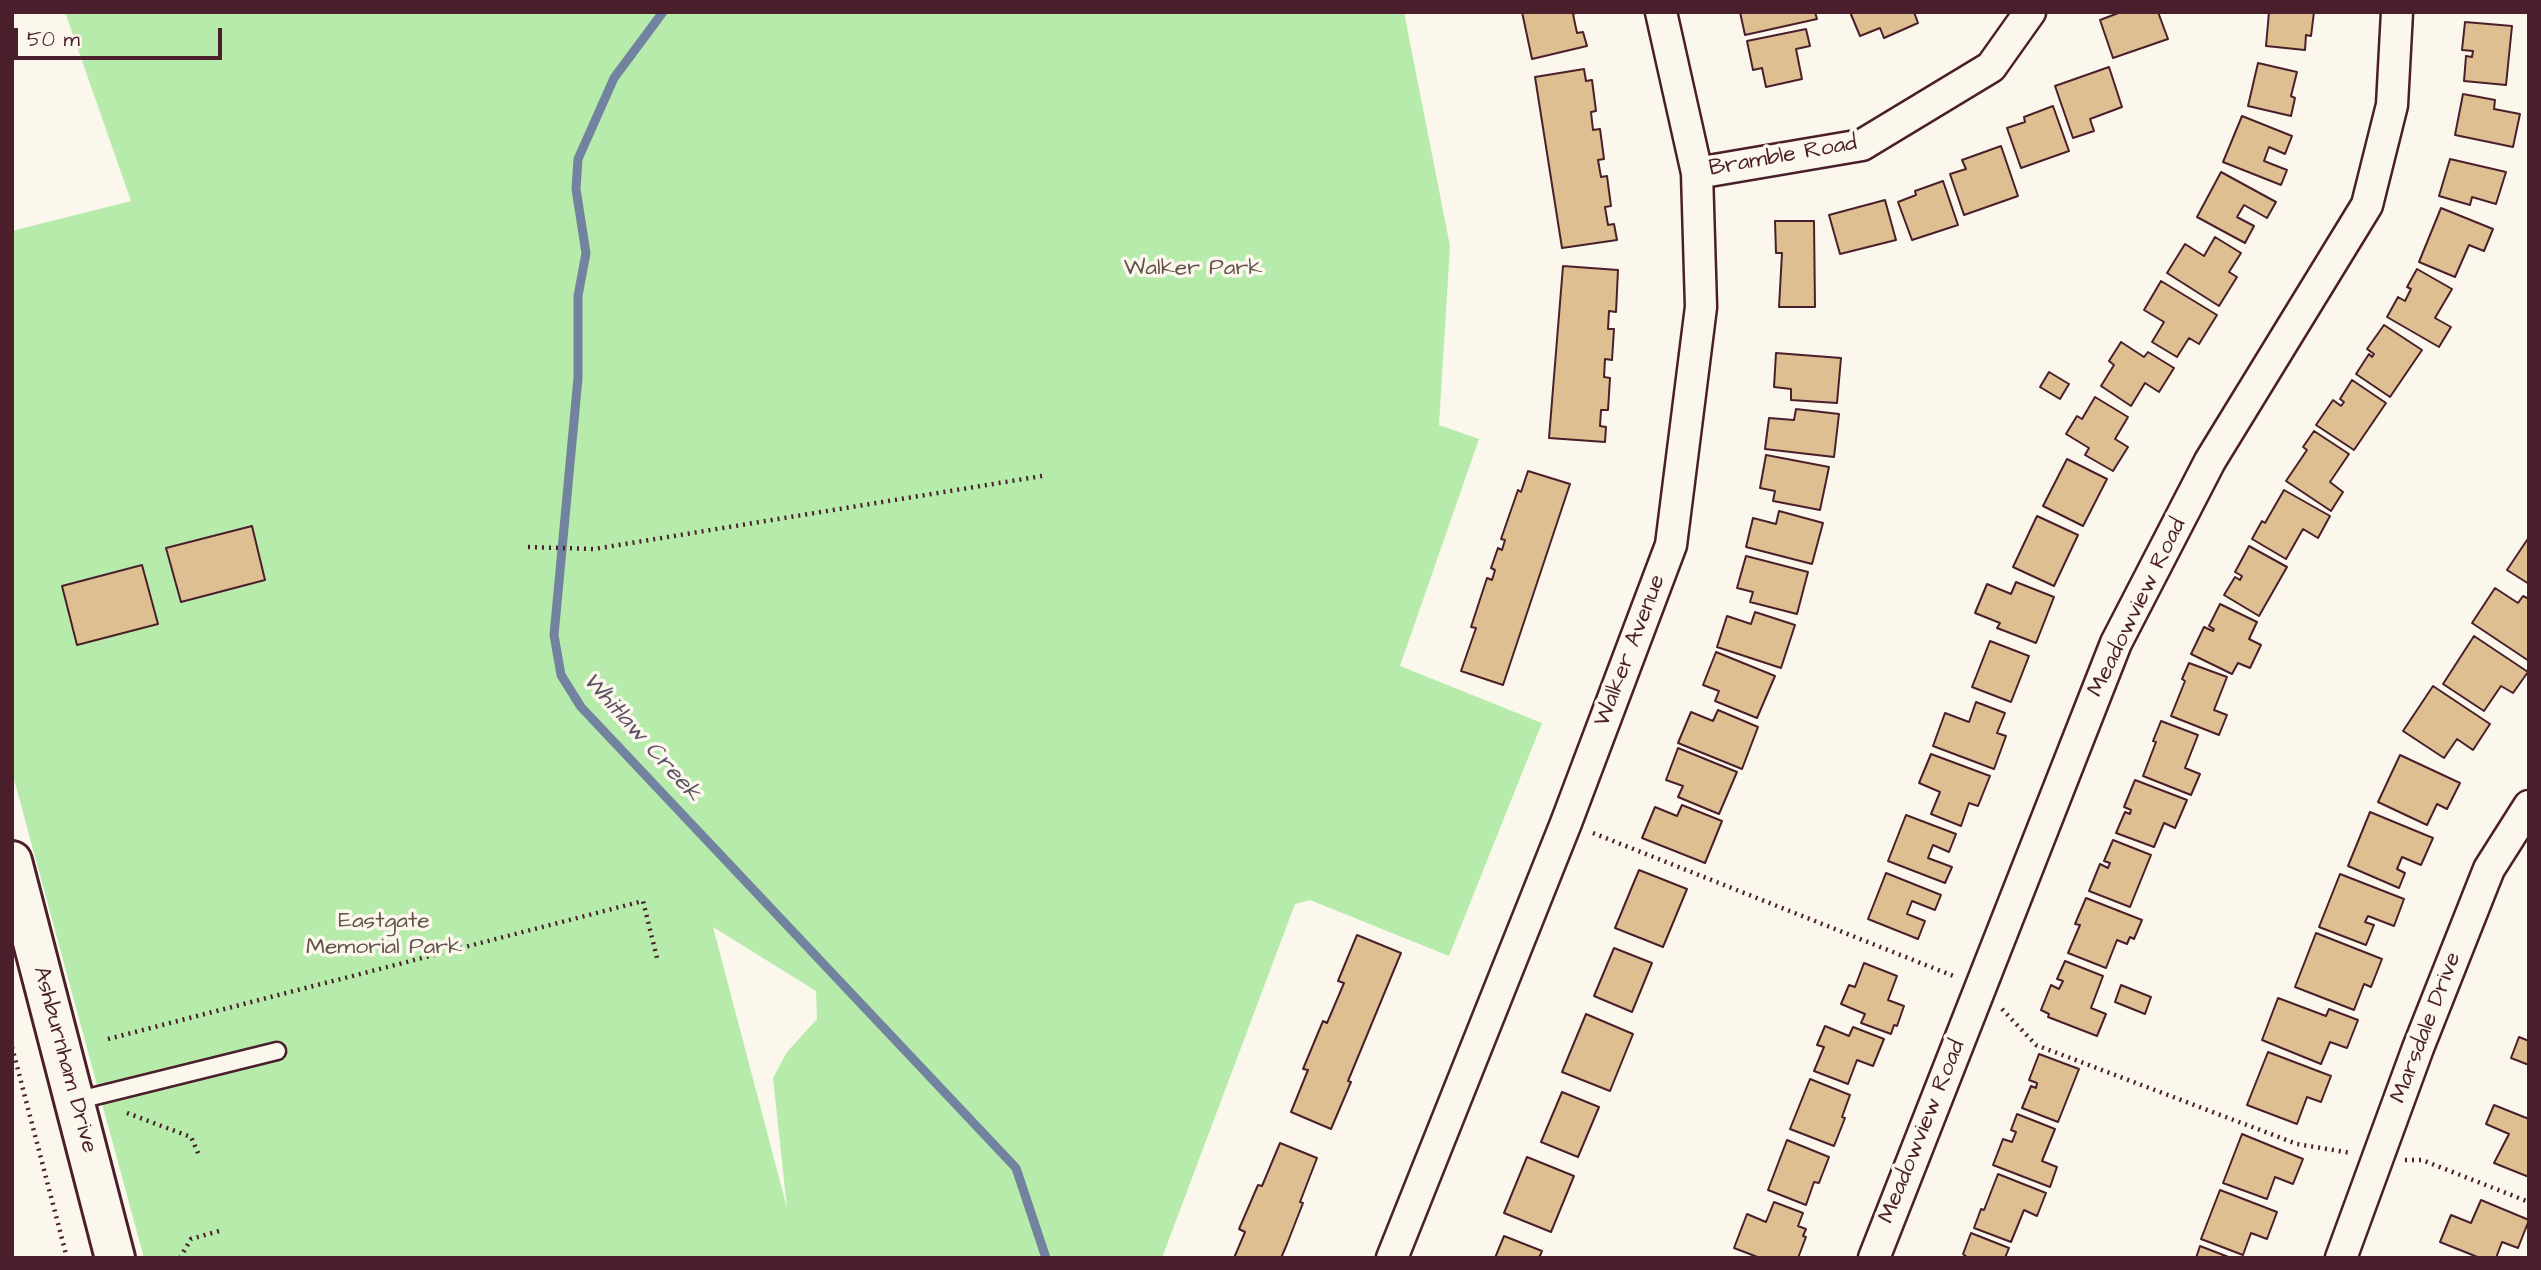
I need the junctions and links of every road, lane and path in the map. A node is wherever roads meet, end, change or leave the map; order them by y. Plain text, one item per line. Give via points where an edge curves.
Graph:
1 (1661, 12) edge
2 (2029, 12) edge
3 (2397, 12) edge
4 (1697, 173) junction
5 (1042, 475) dead end
6 (528, 547) dead end
7 (2529, 806) edge
8 (1566, 823) junction
9 (12, 861) edge
10 (657, 958) dead end
11 (1981, 987) junction
12 (108, 1039) dead end
13 (12, 1047) edge
14 (277, 1051) dead end
15 (75, 1101) junction
16 (127, 1113) dead end
17 (199, 1155) dead end
18 (2379, 1158) junction
19 (2529, 1202) edge
20 (219, 1231) dead end
21 (67, 1258) edge
22 (115, 1258) edge
23 (180, 1258) edge
24 (1392, 1258) edge
25 (1874, 1258) edge
26 (2341, 1258) edge

1 - 4 street, Walker Avenue
2 - 4 street, Bramble Road via 1991,67 1862,145
3 - 11 street, Meadowview Road via 2392,105 2367,205 2210,461 2116,643
4 - 8 street, Walker Avenue via 1701,307 1671,545
5 - 6 path via 594,549
7 - 18 street, Marsdale Drive via 2489,869
8 - 11 path
8 - 24 street, Walker Avenue
9 - 15 main road, Ashburnham Drive
10 - 12 path via 643,901
11 - 18 path via 2036,1045 2297,1144
11 - 25 street, Meadowview Road
13 - 21 path
14 - 15 lane
15 - 22 main road, Ashburnham Drive
16 - 17 path via 191,1137
18 - 19 path via 2422,1160
18 - 26 street, Marsdale Drive
20 - 23 path via 191,1239

